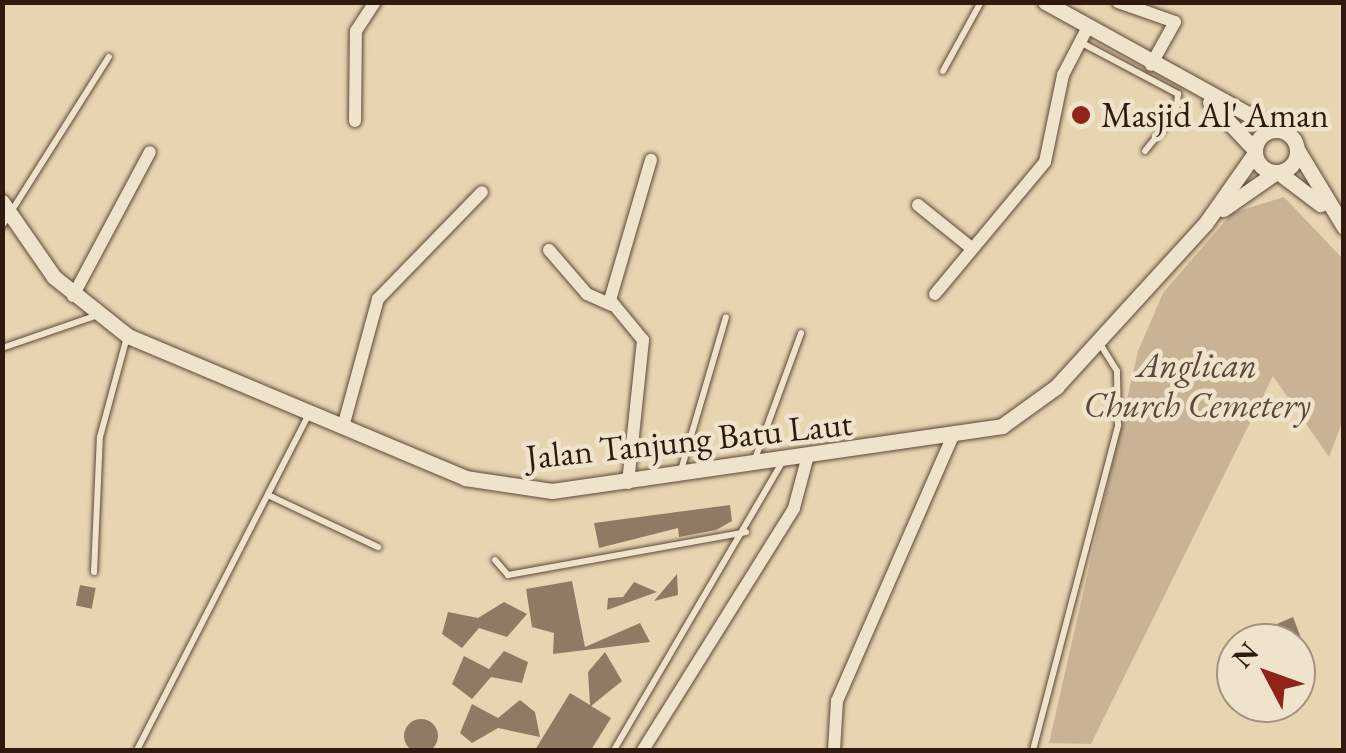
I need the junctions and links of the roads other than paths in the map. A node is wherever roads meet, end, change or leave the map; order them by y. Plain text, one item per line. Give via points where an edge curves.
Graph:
1 (376, 2) edge
2 (981, 2) edge
3 (1118, 2) edge
4 (1051, 4) edge
5 (1084, 35) junction
6 (109, 57) dead end
7 (1151, 65) junction
8 (943, 72) dead end
9 (1200, 92) junction
10 (355, 120) dead end
11 (1277, 130) junction
12 (1298, 151) junction
13 (150, 152) dead end
14 (1145, 152) dead end
15 (1255, 152) junction
16 (651, 160) dead end
17 (1277, 172) junction
18 (482, 192) dead end
19 (918, 205) dead end
20 (5, 214) edge
21 (1341, 223) edge
22 (1204, 224) junction
23 (969, 246) junction
24 (549, 250) dead end
25 (935, 294) dead end
26 (74, 296) junction
27 (612, 305) junction
28 (95, 316) junction
29 (726, 316) dead end
30 (801, 334) dead end
31 (128, 336) junction
32 (1098, 341) junction
33 (2, 348) edge
34 (309, 415) junction
35 (343, 427) junction
36 (952, 438) junction
37 (807, 460) junction
38 (782, 462) junction
39 (753, 465) junction
40 (679, 476) junction
41 (628, 483) junction
42 (268, 495) junction
43 (746, 532) junction
44 (378, 547) dead end
45 (495, 560) dead end
46 (94, 572) dead end
47 (137, 750) edge
48 (614, 750) edge
49 (643, 750) edge
50 (834, 750) edge
51 (1033, 750) edge

1 - 10 street via 356,30
2 - 8 lane
3 - 7 street via 1176,22
4 - 5 street
5 - 7 street
5 - 14 lane via 1178,94 1176,114
5 - 23 street via 1063,75 1045,162
6 - 20 lane
7 - 9 street
9 - 11 street
9 - 15 street
11 - 12 street
11 - 15 street, Jalan Tanjung Batu Laut
12 - 17 street, Jalan Tanjung Batu Laut
12 - 21 street
13 - 26 street
15 - 17 street
15 - 22 street, Jalan Tanjung Batu Laut
16 - 27 street
17 - 21 street
17 - 22 street, Jalan Tanjung Batu Laut
18 - 35 street via 378,300
19 - 23 street
20 - 26 street, Jalan Tanjung Batu Laut
22 - 32 street, Jalan Tanjung Batu Laut
23 - 25 street
24 - 27 street via 587,294
26 - 28 street, Jalan Tanjung Batu Laut
27 - 41 street via 643,340
28 - 31 street, Jalan Tanjung Batu Laut
28 - 33 lane
29 - 40 lane
30 - 39 lane
31 - 34 street, Jalan Tanjung Batu Laut
31 - 46 lane via 102,420
32 - 36 street, Jalan Tanjung Batu Laut via 1030,410
32 - 51 lane via 1117,371 1118,425
34 - 35 street, Jalan Tanjung Batu Laut
34 - 42 lane
35 - 41 street, Jalan Tanjung Batu Laut via 505,488
36 - 37 street, Jalan Tanjung Batu Laut
36 - 50 street via 837,701
37 - 38 street, Jalan Tanjung Batu Laut
37 - 49 street via 794,508
38 - 39 street, Jalan Tanjung Batu Laut
38 - 43 lane
39 - 40 street, Jalan Tanjung Batu Laut
40 - 41 street, Jalan Tanjung Batu Laut
42 - 44 lane
42 - 47 lane
43 - 45 lane via 508,575
43 - 48 lane

